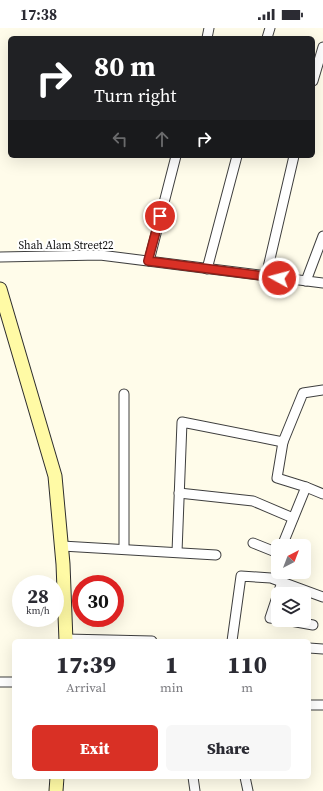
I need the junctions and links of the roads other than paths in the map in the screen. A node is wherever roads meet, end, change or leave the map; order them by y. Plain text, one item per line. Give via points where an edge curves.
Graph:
1 (323, 47) edge
2 (315, 74) edge
3 (175, 158) edge
4 (236, 158) edge
5 (294, 158) edge
6 (323, 236) edge
7 (0, 257) edge
8 (148, 261) junction
9 (207, 269) junction
10 (266, 276) junction
11 (306, 281) junction
12 (323, 284) edge
13 (0, 289) edge
14 (323, 390) edge
15 (124, 394) dead end
16 (282, 442) junction
17 (306, 487) junction
18 (179, 493) junction
19 (323, 494) edge
20 (293, 518) junction
21 (285, 539) edge
22 (253, 543) dead end
23 (62, 546) junction
24 (124, 549) junction
25 (271, 550) edge
26 (177, 552) junction
27 (216, 555) dead end
28 (282, 582) junction
29 (280, 587) edge
30 (323, 597) edge
31 (66, 639) edge
32 (232, 639) edge
33 (311, 648) edge
34 (323, 650) edge
35 (0, 682) edge
36 (12, 682) edge
37 (311, 705) edge
38 (323, 705) edge
39 (57, 779) edge
40 (193, 779) edge
41 (245, 779) edge
42 (56, 791) edge
43 (195, 791) edge
44 (248, 791) edge

1 - 2 street
3 - 8 street
4 - 9 street
5 - 10 street
6 - 11 street
7 - 8 street, Shah Alam Street22 via 100,255
8 - 9 street, Shah Alam Street22
9 - 10 street, Shah Alam Street22
10 - 11 street, Shah Alam Street22
11 - 12 street, Shah Alam Street22
13 - 23 street via 55,476
14 - 16 street via 303,393
15 - 24 street
16 - 17 street via 277,478
16 - 18 street via 182,422
17 - 19 street
17 - 20 street
18 - 20 street via 253,501
18 - 26 street
20 - 21 street
22 - 25 street
23 - 24 street
23 - 31 street
24 - 26 street
26 - 27 street
28 - 29 street
28 - 30 street
28 - 32 street via 270,578 241,576
33 - 34 street
35 - 36 street
37 - 38 street
39 - 42 street
40 - 43 street
41 - 44 street

